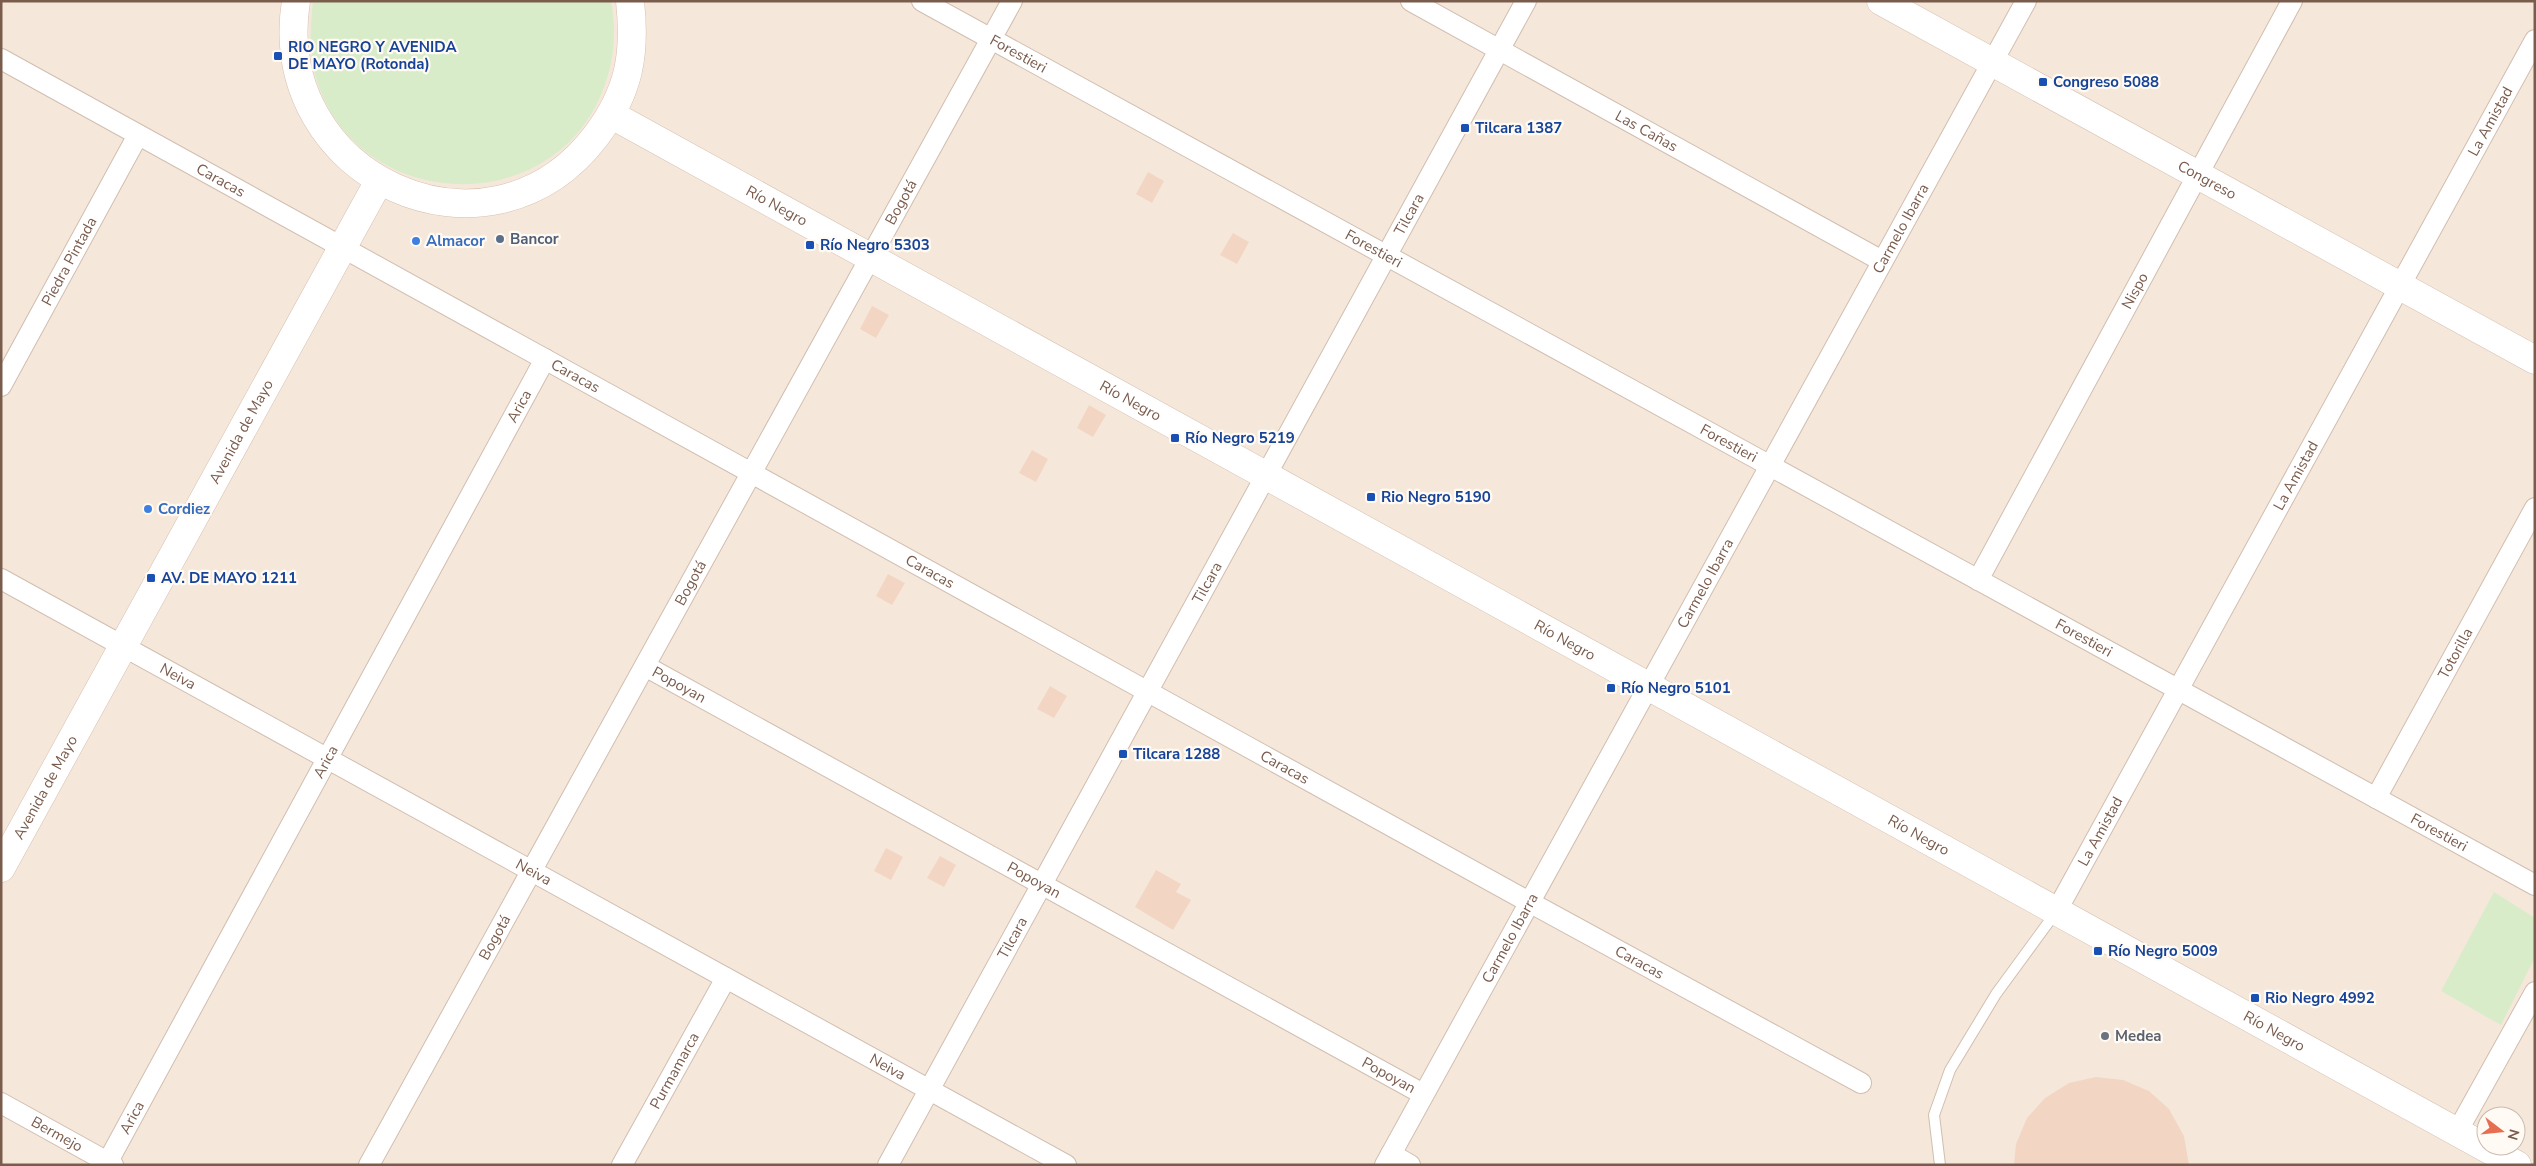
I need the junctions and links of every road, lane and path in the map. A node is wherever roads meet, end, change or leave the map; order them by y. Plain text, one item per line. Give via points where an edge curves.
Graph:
1 (296, 1) edge
2 (630, 1) edge
3 (922, 1) edge
4 (1012, 1) edge
5 (1411, 1) edge
6 (1526, 1) edge
7 (1881, 1) edge
8 (2026, 1) edge
9 (2292, 1) edge
10 (991, 39) junction
11 (2535, 40) edge
12 (1500, 50) junction
13 (1, 59) edge
14 (1992, 62) junction
15 (612, 115) junction
16 (138, 135) junction
17 (2197, 174) junction
18 (380, 182) junction
19 (342, 248) junction
20 (1386, 255) junction
21 (870, 259) junction
22 (1882, 260) junction
23 (2399, 284) junction
24 (545, 359) junction
25 (2535, 360) edge
26 (1, 386) edge
27 (1770, 466) junction
28 (752, 474) junction
29 (1266, 477) junction
30 (2535, 508) edge
31 (1, 579) edge
32 (1978, 580) junction
33 (124, 646) junction
34 (645, 666) junction
35 (1648, 687) junction
36 (2178, 689) junction
37 (1148, 692) junction
38 (329, 759) junction
39 (2376, 798) junction
40 (1, 868) edge
41 (532, 870) junction
42 (1042, 884) junction
43 (2535, 885) edge
44 (1529, 902) junction
45 (2056, 912) junction
46 (726, 978) junction
47 (2535, 992) edge
48 (1861, 1083) dead end
49 (930, 1090) junction
50 (1424, 1094) junction
51 (1, 1103) edge
52 (2457, 1132) junction
53 (1388, 1159) edge
54 (109, 1164) edge
55 (369, 1165) edge
56 (622, 1165) edge
57 (888, 1165) edge
58 (1066, 1165) edge
59 (1410, 1165) edge
60 (1940, 1165) edge
61 (2517, 1165) edge

1 - 18 main road via 292,25 295,62 306,99 324,132 349,160
2 - 15 main road via 634,35 627,79
3 - 10 street, Forestieri
4 - 10 street, Bogotá
5 - 12 street, Las Cañas
6 - 12 street, Tilcara
7 - 14 main road, Congreso
8 - 14 street, Carmelo Ibarra
9 - 17 street, Nispo
10 - 20 street, Forestieri
10 - 21 street, Bogotá
11 - 23 street, La Amistad
12 - 20 street, Tilcara
12 - 22 street, Las Cañas
13 - 16 street, Caracas
14 - 17 main road, Congreso
14 - 22 street, Carmelo Ibarra
15 - 18 main road via 582,155 547,181 506,198 463,203 420,198
15 - 21 main road, Río Negro
16 - 19 street, Caracas
16 - 26 street, Piedra Pintada
17 - 23 main road, Congreso
17 - 32 street, Nispo
18 - 19 main road, Avenida de Mayo
19 - 24 street, Caracas
19 - 33 main road, Avenida de Mayo
20 - 27 street, Forestieri
20 - 29 street, Tilcara
21 - 28 street, Bogotá
21 - 29 main road, Río Negro
22 - 27 street, Carmelo Ibarra
23 - 25 main road, Congreso
23 - 36 street, La Amistad
24 - 28 street, Caracas
24 - 38 street, Arica
27 - 32 street, Forestieri
27 - 35 street, Carmelo Ibarra
28 - 34 street, Bogotá
28 - 37 street, Caracas
29 - 35 main road, Río Negro
29 - 37 street, Tilcara
30 - 39 street, Totorilla
31 - 33 street, Neiva
32 - 36 street, Forestieri
33 - 38 street, Neiva
33 - 40 main road, Avenida de Mayo
34 - 41 street, Bogotá
34 - 42 street, Popoyan
35 - 44 street, Carmelo Ibarra
35 - 45 main road, Río Negro
36 - 39 street, Forestieri
36 - 45 street, La Amistad
37 - 42 street, Tilcara
37 - 44 street, Caracas
38 - 41 street, Neiva
38 - 54 street, Arica
39 - 43 street, Forestieri
41 - 46 street, Neiva
41 - 55 street, Bogotá
42 - 49 street, Tilcara
42 - 50 street, Popoyan
44 - 48 street, Caracas
44 - 50 street, Carmelo Ibarra
45 - 52 main road, Río Negro
45 - 60 lane via 1996,994 1950,1070 1934,1115
46 - 49 street, Neiva
46 - 56 street, Purmamarca
47 - 52 street
49 - 57 street, Tilcara
49 - 58 street, Neiva
50 - 53 street, Carmelo Ibarra
51 - 54 street, Bermejo
52 - 61 main road, Río Negro
53 - 59 street

